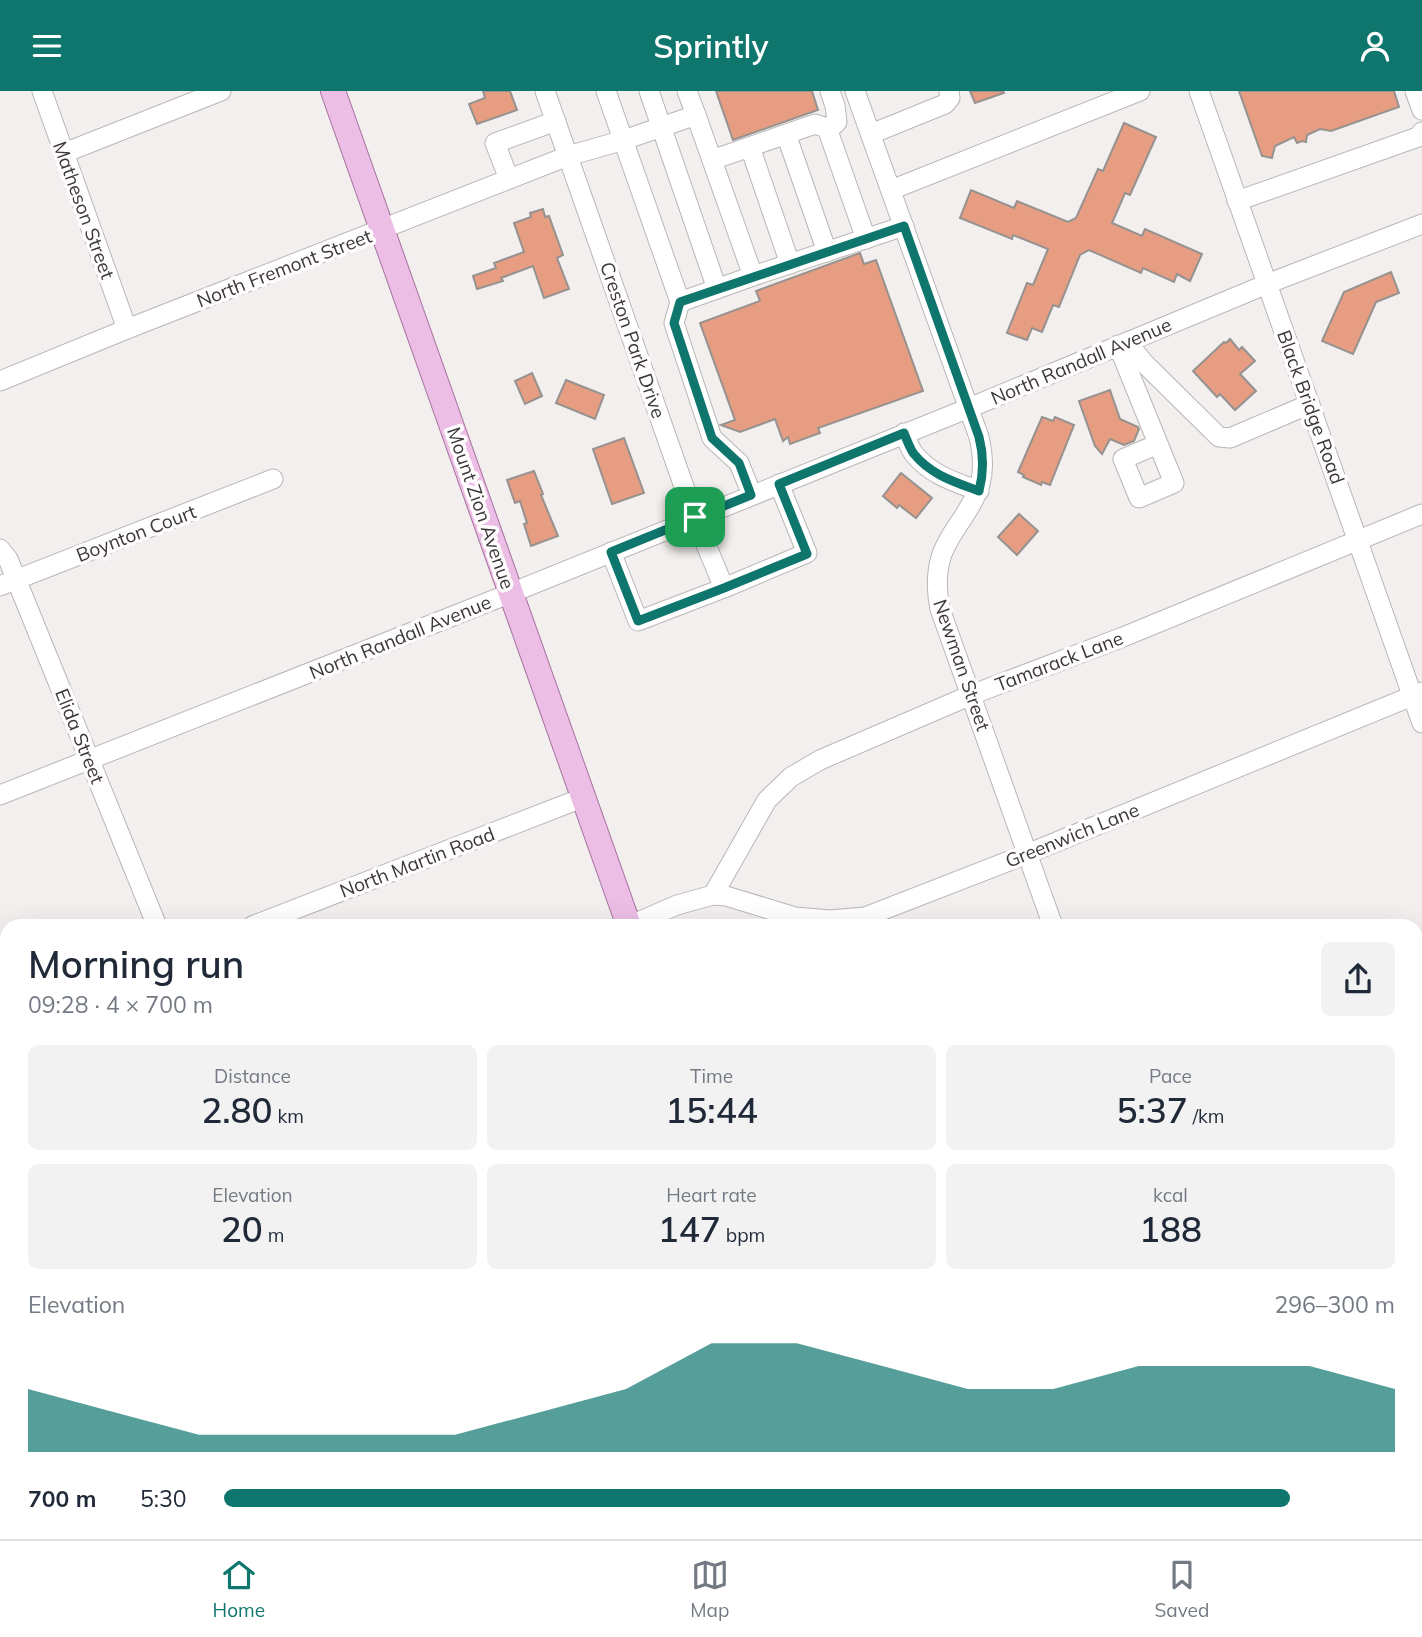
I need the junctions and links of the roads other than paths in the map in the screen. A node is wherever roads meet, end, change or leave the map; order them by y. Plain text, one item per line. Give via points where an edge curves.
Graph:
1 (41, 91) edge
2 (221, 91) edge
3 (333, 91) edge
4 (545, 91) edge
5 (606, 91) edge
6 (649, 91) edge
7 (687, 91) edge
8 (949, 91) edge
9 (1140, 91) edge
10 (1199, 91) edge
11 (1415, 91) edge
12 (857, 95) edge
13 (833, 98) edge
14 (1422, 110) edge
15 (696, 115) junction
16 (556, 121) junction
17 (662, 127) junction
18 (827, 128) junction
19 (786, 134) junction
20 (871, 134) junction
21 (1421, 139) edge
22 (624, 140) junction
23 (750, 147) junction
24 (64, 153) junction
25 (568, 156) junction
26 (712, 160) junction
27 (509, 179) junction
28 (891, 190) junction
29 (1237, 201) junction
30 (1422, 224) edge
31 (904, 226) junction
32 (383, 229) junction
33 (866, 239) junction
34 (827, 252) junction
35 (790, 264) junction
36 (753, 276) junction
37 (1267, 284) junction
38 (717, 289) junction
39 (680, 302) junction
40 (127, 329) junction
41 (1123, 344) junction
42 (0, 381) edge
43 (1310, 404) junction
44 (969, 408) junction
45 (904, 433) junction
46 (1158, 444) dead end
47 (273, 479) dead end
48 (779, 484) junction
49 (979, 491) junction
50 (751, 495) junction
51 (1422, 514) edge
52 (695, 517) junction
53 (1358, 539) junction
54 (0, 549) edge
55 (611, 552) junction
56 (8, 583) edge
57 (724, 588) junction
58 (511, 593) junction
59 (1417, 694) edge
60 (971, 695) junction
61 (1422, 723) edge
62 (89, 759) junction
63 (0, 795) edge
64 (582, 798) junction
65 (1027, 854) junction
66 (713, 895) junction
67 (154, 919) edge
68 (270, 919) edge
69 (626, 919) edge
70 (645, 919) edge
71 (818, 919) edge
72 (842, 919) edge
73 (1050, 919) edge

1 - 24 street, Matheson Street
2 - 24 street
3 - 32 main road, Mount Zion Avenue
4 - 16 street, Creston Park Drive
5 - 22 street
6 - 17 street
7 - 15 street
8 - 20 street via 945,104
9 - 28 street
10 - 29 street, Black Bridge Road
11 - 14 street
12 - 13 street
12 - 20 street, Newman Street
13 - 18 street via 837,122
15 - 17 street, North Fremont Street
15 - 26 street
16 - 25 street, Creston Park Drive
16 - 27 street via 495,143
17 - 22 street, North Fremont Street
17 - 38 street
18 - 19 street via 815,124
18 - 33 street
19 - 23 street
19 - 34 street
20 - 28 street, Newman Street
21 - 29 street
22 - 25 street, North Fremont Street
22 - 39 street
23 - 26 street
23 - 35 street
24 - 40 street, Matheson Street
25 - 27 street, North Fremont Street
25 - 52 street, Creston Park Drive
26 - 36 street
27 - 32 street, North Fremont Street
28 - 31 street, Newman Street
29 - 37 street, Black Bridge Road
30 - 37 street, North Randall Avenue
31 - 33 street
31 - 44 street, Newman Street
32 - 40 street, North Fremont Street
32 - 58 main road, Mount Zion Avenue
33 - 34 street
34 - 35 street
35 - 36 street
36 - 38 street
37 - 41 street, North Randall Avenue
37 - 43 street, Black Bridge Road
38 - 39 street
39 - 50 street via 674,323 712,438 739,463
40 - 42 street, North Fremont Street
41 - 43 street via 1219,437 1230,438
41 - 44 street, North Randall Avenue
41 - 46 street
43 - 53 street, Black Bridge Road
44 - 45 street, North Randall Avenue
44 - 49 street, Newman Street via 983,453
45 - 48 street, North Randall Avenue
45 - 49 street via 912,453 927,466
47 - 56 street, Boynton Court
48 - 50 street, North Randall Avenue
48 - 57 street via 807,554
49 - 60 street, Newman Street via 942,553 936,592
50 - 52 street, North Randall Avenue
51 - 53 street, Tamarack Lane
52 - 55 street, North Randall Avenue
52 - 57 street, Creston Park Drive
53 - 59 street, Black Bridge Road
53 - 60 street, Tamarack Lane
54 - 56 street, Elida Street via 8,559
55 - 57 street via 638,621
55 - 58 street, North Randall Avenue
56 - 62 street, Elida Street
58 - 62 street, North Randall Avenue
58 - 64 main road, Mount Zion Avenue
59 - 61 street, Black Bridge Road
59 - 65 street, Greenwich Lane
60 - 65 street, Newman Street
60 - 66 street, Tamarack Lane via 820,759 791,777 766,800
62 - 63 street, North Randall Avenue
62 - 67 street, Elida Street
64 - 68 street, North Martin Road
64 - 69 main road, Mount Zion Avenue
65 - 72 street, Greenwich Lane via 865,917
65 - 73 street, Newman Street
66 - 70 street
66 - 71 street, Greenwich Lane

